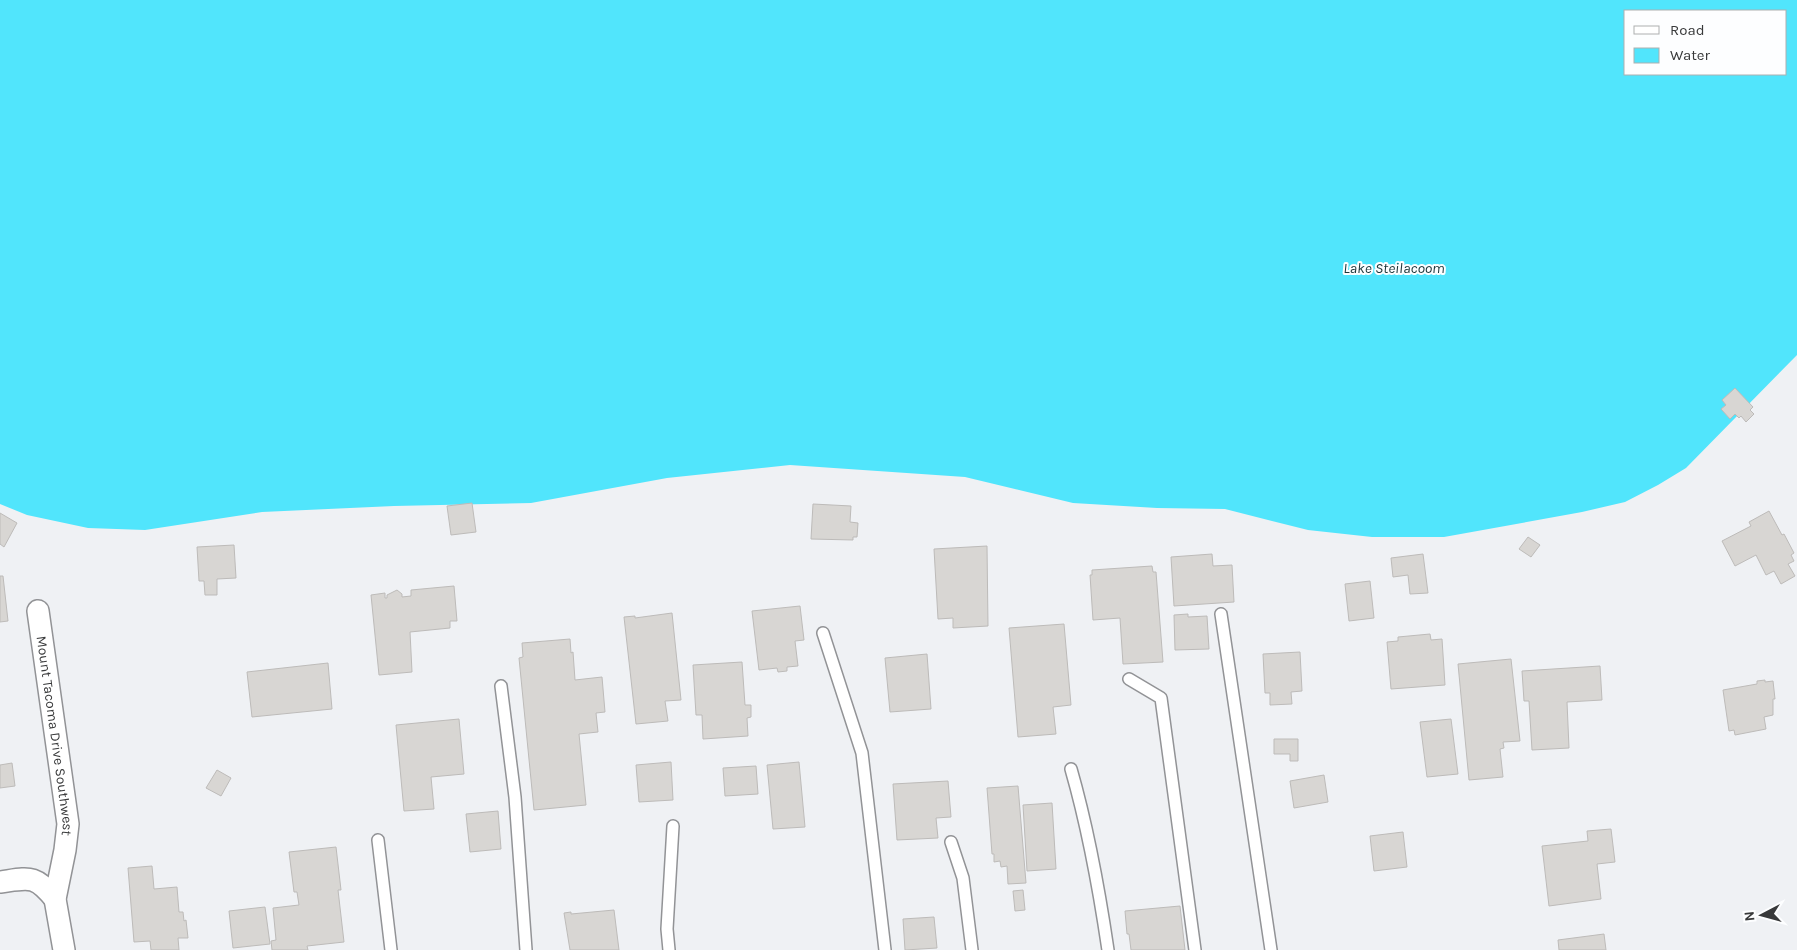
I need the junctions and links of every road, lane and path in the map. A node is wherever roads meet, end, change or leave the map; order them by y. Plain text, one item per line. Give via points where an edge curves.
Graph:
1 (38, 611) dead end
2 (1221, 614) dead end
3 (823, 633) dead end
4 (1129, 679) dead end
5 (501, 686) dead end
6 (1071, 769) dead end
7 (673, 826) dead end
8 (378, 840) dead end
9 (952, 842) dead end
10 (0, 882) edge
11 (55, 899) junction
12 (64, 950) edge
13 (391, 950) edge
14 (526, 950) edge
15 (669, 950) edge
16 (885, 950) edge
17 (972, 950) edge
18 (1108, 950) edge
19 (1195, 950) edge
20 (1271, 950) edge

1 - 11 street, Mount Tacoma Drive Southwest via 68,824
2 - 20 lane
3 - 16 lane via 862,753
4 - 19 lane via 1161,698
5 - 14 lane via 515,797
6 - 18 lane via 1101,900
7 - 15 lane via 667,929
8 - 13 lane
9 - 17 lane via 963,878
10 - 11 street via 31,878 44,885
11 - 12 street, Mount Tacoma Drive Southwest

